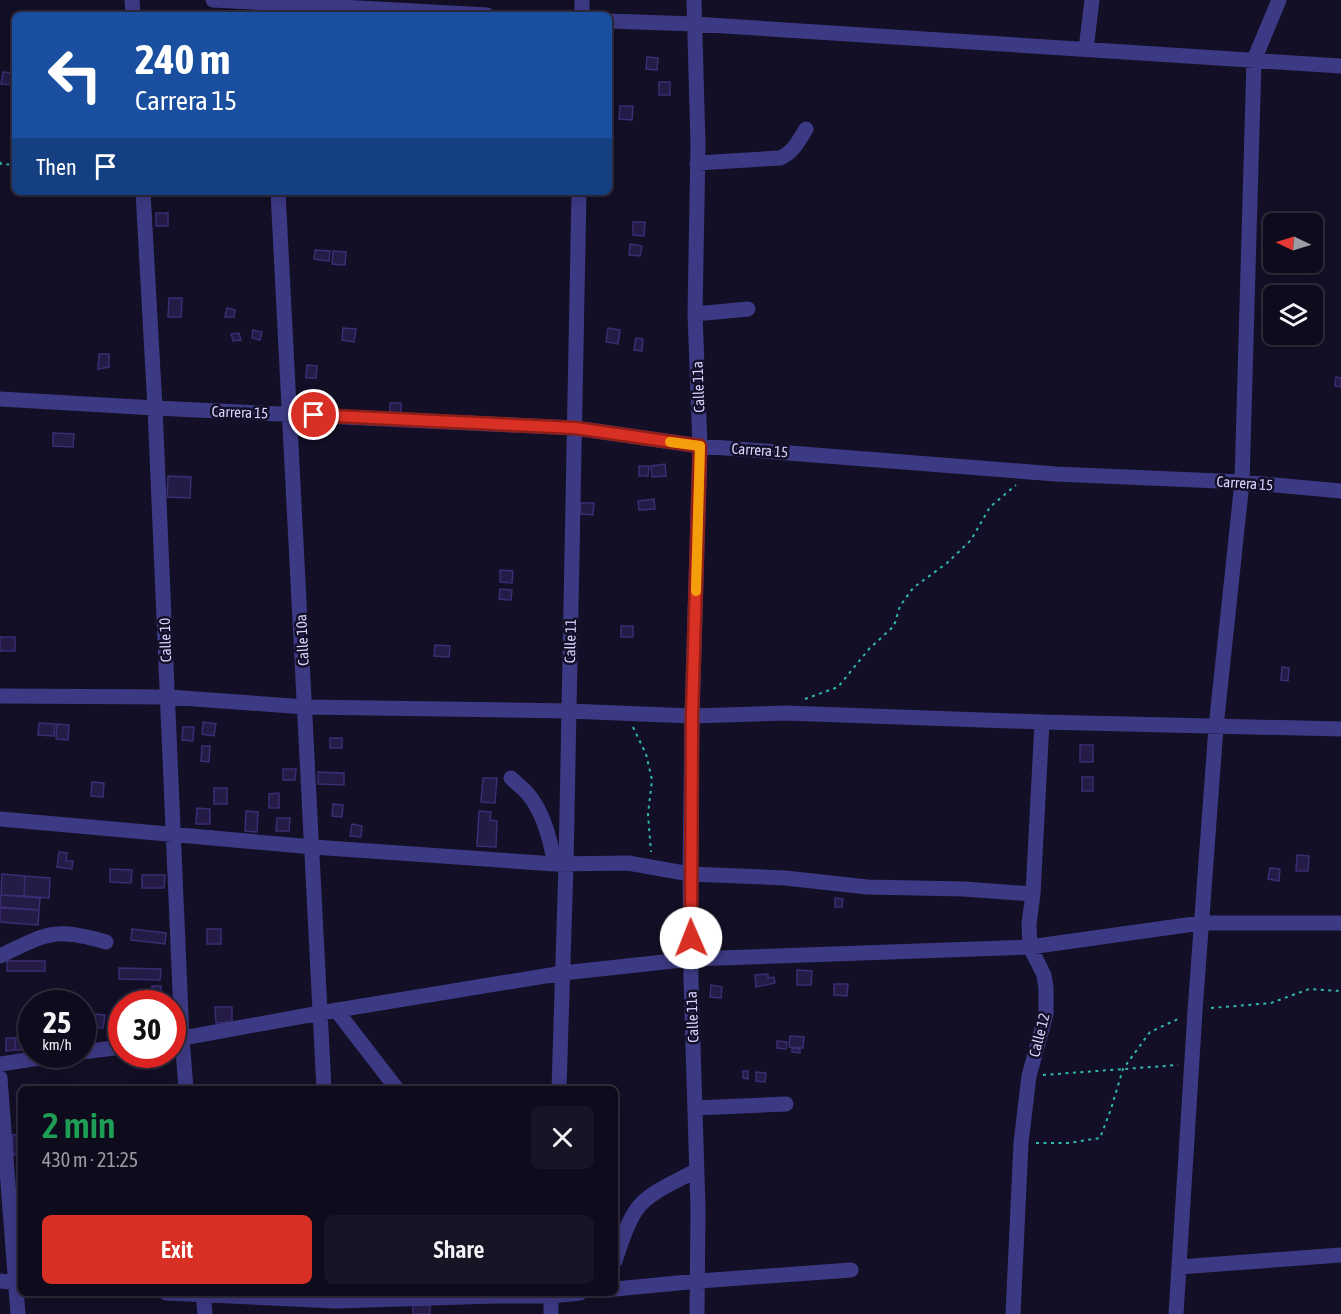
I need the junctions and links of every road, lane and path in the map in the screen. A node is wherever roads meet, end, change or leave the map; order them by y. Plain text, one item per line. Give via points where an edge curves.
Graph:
1 (213, 0) edge
2 (694, 0) edge
3 (1092, 0) edge
4 (1279, 0) edge
5 (268, 6) edge
6 (414, 12) edge
7 (612, 21) edge
8 (694, 24) junction
9 (1086, 49) junction
10 (1254, 60) junction
11 (1341, 66) edge
12 (806, 129) dead end
13 (697, 164) junction
14 (143, 195) edge
15 (278, 195) edge
16 (579, 195) edge
17 (748, 309) dead end
18 (695, 314) junction
19 (0, 399) edge
20 (155, 408) junction
21 (291, 414) junction
22 (575, 428) junction
23 (700, 446) junction
24 (1025, 470) junction
25 (1242, 482) junction
26 (1341, 491) edge
27 (0, 696) edge
28 (168, 697) junction
29 (306, 706) junction
30 (568, 711) junction
31 (625, 713) junction
32 (786, 713) junction
33 (692, 716) junction
34 (1042, 722) junction
35 (1216, 727) junction
36 (1341, 729) edge
37 (511, 778) dead end
38 (0, 819) edge
39 (174, 833) junction
40 (313, 847) junction
41 (560, 864) junction
42 (647, 866) junction
43 (690, 874) junction
44 (1033, 894) junction
45 (1201, 922) junction
46 (1341, 923) edge
47 (106, 942) dead end
48 (1030, 947) junction
49 (0, 956) edge
50 (691, 959) junction
51 (563, 974) junction
52 (176, 990) edge
53 (1341, 991) edge
54 (336, 1010) junction
55 (1195, 1011) junction
56 (320, 1013) junction
57 (186, 1037) edge
58 (18, 1061) edge
59 (0, 1064) edge
60 (1191, 1064) junction
61 (182, 1068) edge
62 (1123, 1069) junction
63 (1029, 1076) junction
64 (0, 1078) edge
65 (185, 1086) edge
66 (324, 1086) edge
67 (395, 1086) edge
68 (559, 1086) edge
69 (786, 1104) dead end
70 (695, 1108) junction
71 (1021, 1143) junction
72 (697, 1170) junction
73 (618, 1253) edge
74 (1341, 1255) edge
75 (1179, 1267) junction
76 (851, 1270) dead end
77 (699, 1281) junction
78 (12, 1282) edge
79 (618, 1289) edge
80 (203, 1296) edge
81 (233, 1296) edge
82 (459, 1296) edge
83 (551, 1296) edge
84 (336, 1303) edge
85 (18, 1314) edge
86 (205, 1314) edge
87 (551, 1314) edge
88 (697, 1314) edge
89 (1013, 1314) edge
90 (1176, 1314) edge

1 - 5 street
2 - 8 street, Calle 11a
3 - 9 street
4 - 10 street
5 - 6 street
7 - 8 street
8 - 9 street
8 - 13 street, Calle 11a
9 - 10 street
10 - 11 street
10 - 25 street
12 - 13 street via 794,148 780,158
13 - 18 street, Calle 11a
14 - 20 street, Calle 10
15 - 21 street, Calle 10a
16 - 22 street, Calle 11
17 - 18 street
18 - 23 street, Calle 11a
19 - 20 street, Carrera 15
20 - 21 street, Carrera 15
20 - 28 street, Calle 10
21 - 22 street, Carrera 15
21 - 29 street, Calle 10a
22 - 23 street, Carrera 15
22 - 30 street, Calle 11
23 - 24 street, Carrera 15
23 - 33 street, Calle 11a
24 - 25 street, Carrera 15
24 - 32 path via 1022,480 990,507 972,540 913,588 900,606 894,626 838,687 808,696
25 - 26 street, Carrera 15
25 - 35 street
27 - 28 street
28 - 29 street
28 - 39 street, Calle 10
29 - 30 street
29 - 40 street, Calle 10a
30 - 31 street
30 - 41 street, Calle 11
31 - 33 street
31 - 42 path via 646,754 652,780 648,814 652,855
32 - 33 street
32 - 34 street
33 - 43 street, Calle 11a
34 - 35 street
34 - 44 street, Calle 12
35 - 36 street
35 - 45 street
37 - 41 street via 536,807
38 - 39 street
39 - 40 street
39 - 52 street, Calle 10
40 - 41 street
40 - 56 street, Calle 10a
41 - 42 street
41 - 51 street, Calle 11
42 - 43 street
43 - 44 street
43 - 50 street, Calle 11a
44 - 48 street, Calle 12
45 - 46 street
45 - 48 street
45 - 55 street
47 - 49 street via 52,933
48 - 50 street
48 - 63 street, Calle 12 via 1044,975 1046,1014
50 - 51 street
50 - 70 street, Calle 11a
51 - 54 street
51 - 68 street, Calle 11
53 - 55 path via 1309,989 1271,1003
54 - 56 street
54 - 67 street
55 - 60 street
55 - 62 path via 1149,1032
56 - 57 street
56 - 66 street, Calle 10a
58 - 59 street
60 - 62 path
60 - 75 street
61 - 65 street, Calle 10
62 - 63 path
62 - 71 path via 1100,1138
63 - 71 street, Calle 12
64 - 78 street
69 - 70 street
70 - 72 street, Calle 11a
71 - 89 street, Calle 12
72 - 73 street via 638,1207
72 - 77 street, Calle 11a
74 - 75 street
75 - 90 street
76 - 77 street
77 - 79 street
77 - 88 street, Calle 11a
78 - 85 street
80 - 86 street
81 - 84 street
82 - 84 street
83 - 87 street

